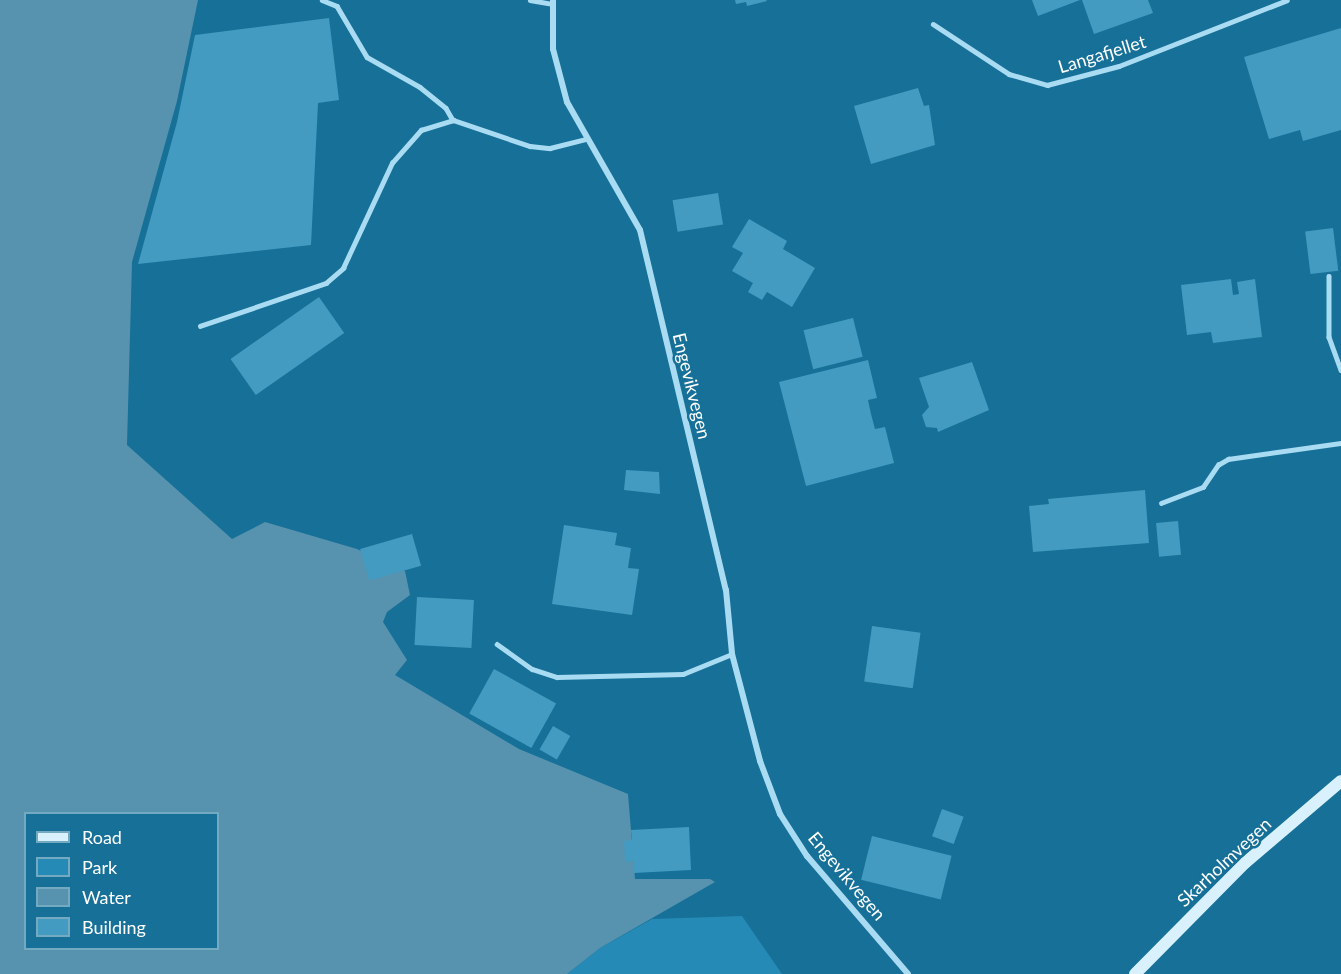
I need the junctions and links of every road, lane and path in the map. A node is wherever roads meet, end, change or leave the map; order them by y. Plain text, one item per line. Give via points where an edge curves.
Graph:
1 (322, 0) edge
2 (530, 0) edge
3 (1287, 0) edge
4 (552, 2) edge
5 (933, 24) dead end
6 (453, 120) junction
7 (587, 139) junction
8 (1329, 276) dead end
9 (200, 326) dead end
10 (1341, 370) edge
11 (1341, 443) edge
12 (1161, 503) dead end
13 (497, 644) dead end
14 (732, 654) junction
15 (1341, 781) edge
16 (908, 974) edge
17 (1135, 974) edge

1 - 6 lane via 337,6 367,57 420,87 446,108
2 - 4 lane
3 - 5 lane, Langafjellet via 1119,66 1047,85 1010,74
4 - 7 street, Engevikvegen via 553,49 559,76
6 - 7 lane via 530,146 550,148
6 - 9 lane via 421,130 404,145 343,268 326,283
7 - 14 street, Engevikvegen via 639,230 726,590
8 - 10 lane via 1329,337
11 - 12 lane via 1228,459 1218,465 1203,488
13 - 14 lane via 532,669 557,677 682,674
14 - 16 street, Engevikvegen via 760,761 780,814 807,856
15 - 17 street, Skarholmvegen via 1245,863

